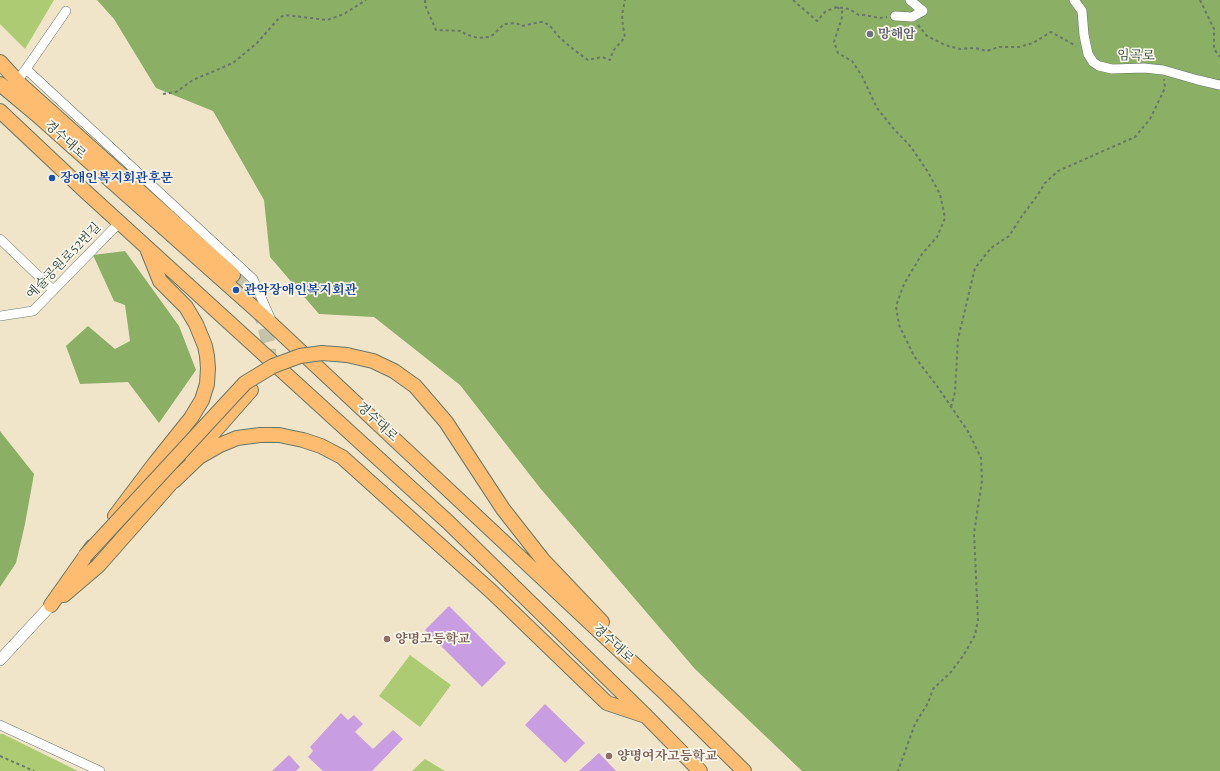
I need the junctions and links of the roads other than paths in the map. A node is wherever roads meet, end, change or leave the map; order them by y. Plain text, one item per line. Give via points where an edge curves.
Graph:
1 (910, 0) edge
2 (1074, 0) edge
3 (66, 11) dead end
4 (893, 16) road end
5 (0, 62) edge
6 (26, 69) junction
7 (19, 83) junction
8 (0, 84) edge
9 (1220, 85) edge
10 (0, 111) edge
11 (36, 114) junction
12 (0, 119) edge
13 (18, 128) junction
14 (120, 222) junction
15 (0, 239) edge
16 (146, 247) junction
17 (233, 275) tunnel mouth
18 (53, 290) junction
19 (0, 316) edge
20 (274, 327) junction
21 (251, 390) dead end
22 (174, 480) junction
23 (85, 556) junction
24 (51, 605) junction
25 (0, 660) edge
26 (667, 695) junction
27 (646, 716) junction
28 (0, 725) edge
29 (100, 771) edge
30 (700, 771) edge
31 (744, 771) edge

1 - 4 street via 923,11 912,17
2 - 9 street, 임곡로 via 1082,11 1088,54 1099,66 1112,70 1163,70
3 - 6 street
5 - 7 main road
6 - 7 street
6 - 20 street via 253,279
7 - 11 main road
7 - 17 main road
8 - 11 main road, 경수대로
10 - 13 main road, 경수대로
11 - 20 main road, 경수대로
12 - 13 main road
13 - 14 main road, 경수대로
14 - 16 main road, 경수대로
14 - 18 street, 예술공원로52번길
15 - 18 street
16 - 23 main road, bridge via 160,281 186,307 196,324 205,346 207,384 202,400 191,418
16 - 27 main road, 경수대로 via 448,522
18 - 19 street, 예술공원로52번길 via 33,311
20 - 26 main road, 경수대로
21 - 22 main road
22 - 24 main road via 98,566
22 - 27 main road via 199,457 238,438 279,435 320,446 342,457 492,592 607,703
23 - 24 main road
23 - 26 main road, bridge via 244,383 272,366 300,356 322,353 373,361 394,371 415,386 446,422 503,509 543,560
24 - 25 street
26 - 31 main road, 경수대로
27 - 30 main road, 경수대로
28 - 29 street

